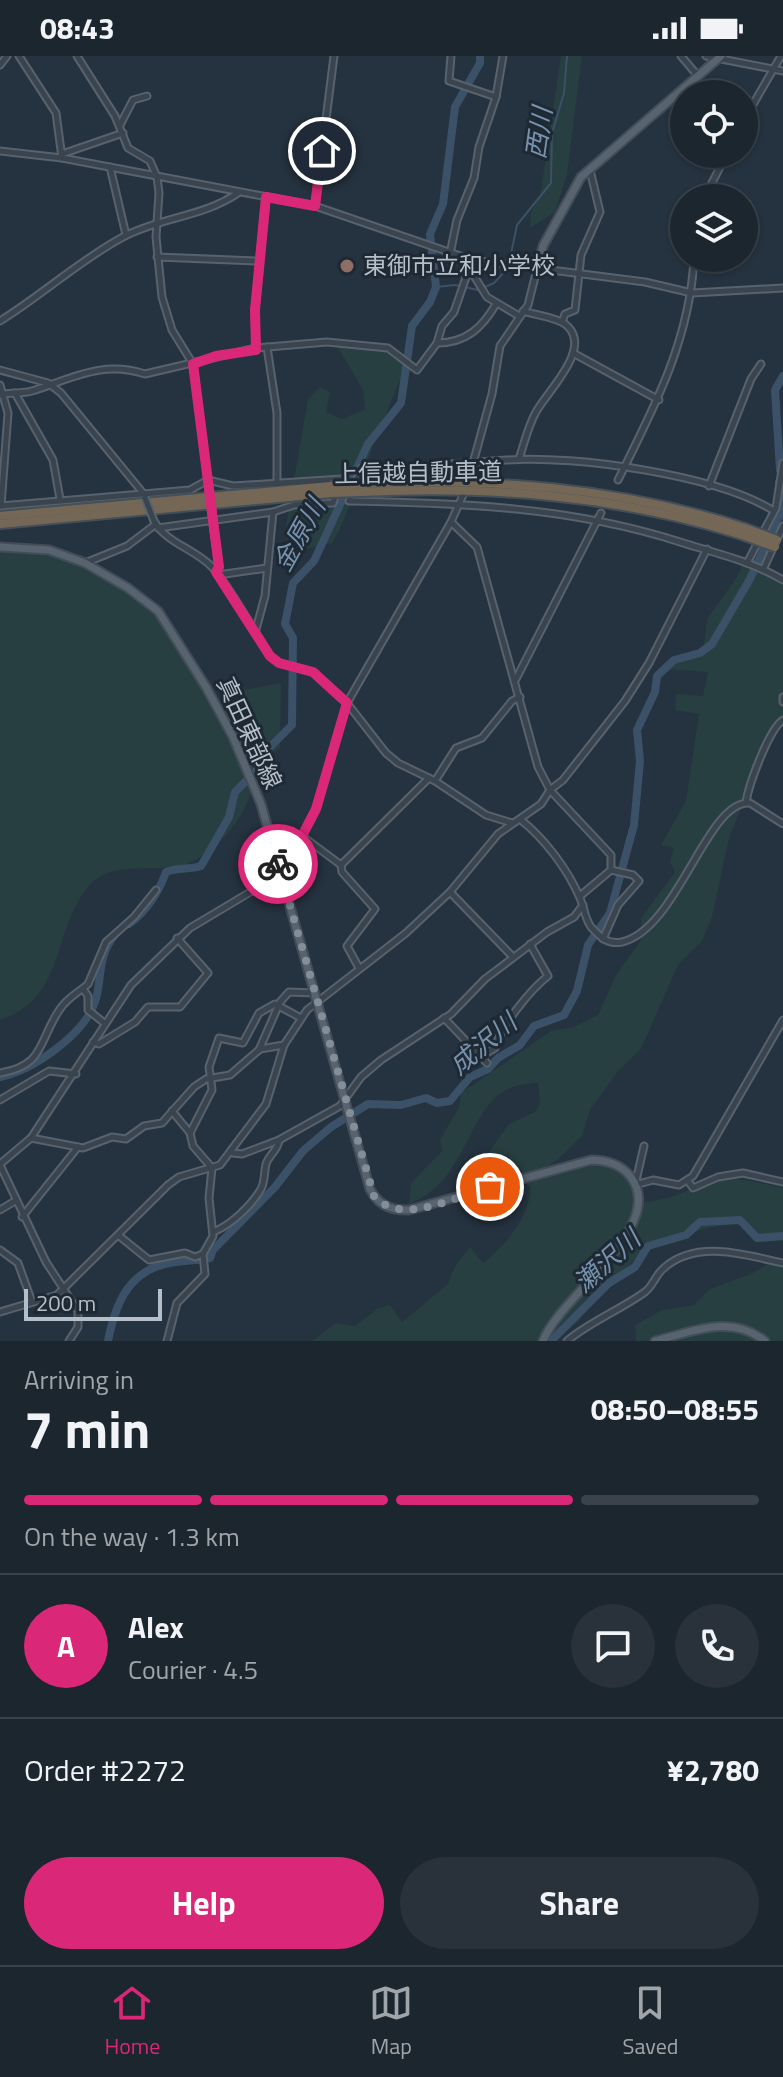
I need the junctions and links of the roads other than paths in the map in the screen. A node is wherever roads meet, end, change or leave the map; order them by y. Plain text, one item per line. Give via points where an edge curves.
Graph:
1 (7, 56) edge
2 (19, 56) edge
3 (77, 56) edge
4 (334, 56) edge
5 (451, 56) edge
6 (503, 56) edge
7 (681, 56) edge
8 (706, 56) edge
9 (781, 56) edge
10 (719, 58) edge
11 (0, 65) edge
12 (774, 68) junction
13 (783, 71) edge
14 (699, 76) junction
15 (147, 96) dead end
16 (758, 96) edge
17 (496, 97) junction
18 (120, 125) junction
19 (123, 133) junction
20 (1, 149) edge
21 (62, 156) junction
22 (110, 167) junction
23 (590, 170) junction
24 (157, 177) junction
25 (239, 192) junction
26 (266, 197) junction
27 (315, 206) junction
28 (157, 224) junction
29 (126, 235) junction
30 (450, 254) junction
31 (157, 257) junction
32 (472, 260) junction
33 (259, 261) junction
34 (537, 269) junction
35 (470, 270) junction
36 (577, 272) junction
37 (693, 272) edge
38 (783, 288) edge
39 (692, 293) junction
40 (496, 304) junction
41 (521, 314) junction
42 (0, 321) edge
43 (562, 322) junction
44 (437, 343) junction
45 (267, 347) junction
46 (256, 348) junction
47 (573, 353) junction
48 (193, 364) junction
49 (761, 364) dead end
50 (0, 370) edge
51 (48, 383) junction
52 (0, 385) edge
53 (15, 393) junction
54 (2, 394) edge
55 (659, 400) junction
56 (519, 459) junction
57 (783, 463) edge
58 (473, 465) junction
59 (624, 469) junction
60 (470, 474) dead end
61 (208, 480) junction
62 (618, 480) dead end
63 (277, 484) junction
64 (709, 486) junction
65 (331, 490) junction
66 (144, 495) junction
67 (463, 495) dead end
68 (60, 499) junction
69 (461, 503) junction
70 (0, 510) edge
71 (774, 511) junction
72 (273, 512) junction
73 (600, 516) junction
74 (212, 518) junction
75 (451, 522) junction
76 (0, 524) edge
77 (156, 524) junction
78 (783, 526) edge
79 (779, 545) edge
80 (0, 547) edge
81 (707, 549) junction
82 (85, 563) junction
83 (747, 563) junction
84 (267, 568) junction
85 (763, 570) junction
86 (217, 574) junction
87 (783, 580) edge
88 (255, 633) junction
89 (516, 679) junction
90 (520, 697) junction
91 (347, 703) junction
92 (783, 720) edge
93 (432, 779) junction
94 (550, 790) junction
95 (746, 802) junction
96 (521, 820) junction
97 (512, 823) junction
98 (783, 824) edge
99 (302, 836) junction
100 (278, 862) junction
101 (341, 865) junction
102 (611, 870) junction
103 (156, 890) dead end
104 (450, 892) junction
105 (580, 896) junction
106 (583, 905) junction
107 (177, 938) junction
108 (603, 939) junction
109 (530, 944) junction
110 (513, 957) junction
111 (359, 968) junction
112 (83, 989) junction
113 (315, 997) junction
114 (278, 1005) junction
115 (301, 1018) junction
116 (444, 1018) junction
117 (783, 1020) edge
118 (103, 1022) junction
119 (93, 1042) junction
120 (284, 1045) junction
121 (258, 1051) junction
122 (481, 1056) junction
123 (487, 1063) dead end
124 (0, 1073) edge
125 (76, 1074) junction
126 (212, 1077) junction
127 (0, 1100) edge
128 (345, 1100) junction
129 (172, 1111) junction
130 (190, 1133) junction
131 (31, 1138) junction
132 (279, 1140) junction
133 (644, 1146) dead end
134 (78, 1147) junction
135 (232, 1153) junction
136 (0, 1164) edge
137 (212, 1168) junction
138 (688, 1181) junction
139 (783, 1182) edge
140 (635, 1185) junction
141 (15, 1201) junction
142 (0, 1210) edge
143 (22, 1217) junction
144 (213, 1232) junction
145 (118, 1235) junction
146 (0, 1250) edge
147 (204, 1259) junction
148 (783, 1263) edge
149 (65, 1287) junction
150 (32, 1302) junction
151 (0, 1312) edge
152 (69, 1341) edge
153 (167, 1341) edge
154 (543, 1341) edge
155 (567, 1341) edge
156 (655, 1341) edge
157 (765, 1341) edge

1 - 11 street
2 - 21 street via 56,113
3 - 18 street
4 - 27 street
5 - 17 street via 449,81
6 - 17 street
7 - 14 street
8 - 10 street
9 - 12 street
10 - 12 street
10 - 14 main road
12 - 13 street
12 - 16 street
14 - 23 main road
15 - 18 street via 133,100
17 - 30 street
18 - 19 street
19 - 21 street
19 - 24 street via 128,148 150,161
20 - 21 street
21 - 22 street
22 - 24 street
22 - 29 street
23 - 34 main road via 570,193
23 - 36 street via 600,212
24 - 25 street
24 - 28 street
25 - 26 street
25 - 28 street via 218,207
26 - 27 street
26 - 33 street
27 - 30 street
28 - 29 street
28 - 31 street
29 - 42 street
30 - 32 street
31 - 33 street
31 - 48 street via 165,314
32 - 34 street
32 - 35 street
33 - 46 street
34 - 36 street
34 - 41 street
35 - 40 street
35 - 44 street
36 - 39 street
36 - 43 street via 575,310
37 - 39 street
38 - 39 street
39 - 55 street
40 - 41 street
40 - 44 street via 464,339
41 - 43 street
41 - 58 street via 500,346
43 - 47 street via 572,333
44 - 45 street via 417,370 388,348 327,342
45 - 46 street
45 - 63 street via 277,413
46 - 48 street
47 - 55 street
47 - 56 street via 533,416
48 - 51 street via 145,374 78,372
48 - 61 street
49 - 64 street
50 - 51 street
51 - 53 street
51 - 66 street via 71,402
52 - 54 street
53 - 54 street
53 - 68 street via 53,460
54 - 70 street via 8,413
55 - 59 street
56 - 58 street
56 - 59 street
57 - 71 street
58 - 60 street
58 - 69 street via 361,468 349,501
59 - 62 street
59 - 64 street
61 - 63 street via 233,486
61 - 66 street via 190,490
61 - 74 street, bridge
63 - 72 street via 342,479 333,503
64 - 71 street via 749,496
65 - 70 highway, 上信越自動車道
65 - 76 highway, 上信越自動車道
65 - 79 highway, 上信越自動車道, bridge via 481,490 579,498 650,510
66 - 68 street
66 - 77 street, bridge
67 - 69 street
68 - 70 street
69 - 73 street
69 - 75 street
71 - 83 street
72 - 74 street
72 - 84 street
73 - 81 street
73 - 89 street
74 - 77 street
74 - 86 street
75 - 89 street via 477,547
75 - 91 street
77 - 82 street via 127,546
77 - 86 street
78 - 85 street
80 - 82 main road, 真田東部線 via 49,550
81 - 83 street
81 - 94 street via 625,701
82 - 100 main road, 真田東部線 via 148,602 166,622 233,737
83 - 85 street
84 - 86 street
84 - 88 street
85 - 87 street
86 - 88 street
88 - 91 street via 279,663 313,672
89 - 90 street
90 - 93 street via 482,738 456,748
90 - 94 street via 538,767
91 - 93 street via 386,753
91 - 99 street via 316,809
92 - 95 street via 777,723
93 - 97 street via 486,815
93 - 101 street
94 - 96 street
94 - 102 street via 605,847
95 - 98 street
95 - 108 street via 734,806 708,838 666,910 646,932 619,943
96 - 97 street
96 - 105 street via 538,833
97 - 104 street
99 - 100 street
99 - 101 street
100 - 107 street via 252,891
100 - 113 main road, 真田東部線
101 - 111 street via 375,909 347,946
102 - 105 street
102 - 108 street via 639,881 618,905
103 - 112 street via 106,942
104 - 110 street
104 - 111 street
105 - 106 street
106 - 108 street via 588,923
106 - 109 street via 574,917
107 - 118 street
107 - 119 street via 208,973 180,1007 148,1007 135,1022 99,1044
109 - 110 street
109 - 122 street via 548,976 530,989 495,1048
110 - 116 street
111 - 113 street
112 - 118 street via 88,1010
112 - 124 street via 60,1007 34,1060 19,1071
113 - 114 street via 289,992
113 - 115 street
113 - 128 main road, 真田東部線
114 - 115 street
114 - 121 street
114 - 126 street via 259,1013 243,1043 219,1038 209,1067
115 - 120 street
116 - 122 street
116 - 128 street via 381,1060
117 - 138 street
118 - 119 street
119 - 125 street
120 - 121 street
120 - 135 street via 270,1096
121 - 126 street via 230,1075
122 - 123 street
125 - 127 street via 49,1071
125 - 131 street
126 - 129 street via 194,1087
126 - 130 street via 209,1098
128 - 132 street
128 - 140 main road, 真田東部線 via 370,1189 393,1209 421,1207 591,1160 620,1167
129 - 130 street
129 - 134 street via 162,1123 144,1126 126,1139 112,1137
130 - 137 street via 193,1146
131 - 134 street
131 - 136 street
132 - 135 street
132 - 144 street via 266,1162 262,1189 248,1207
133 - 140 street
134 - 143 street
135 - 137 street
136 - 141 street
137 - 144 street
137 - 145 street via 179,1177
138 - 139 street via 693,1188 743,1173
138 - 140 street
140 - 154 main road via 640,1202 634,1224
141 - 142 street
141 - 143 street
143 - 149 street
144 - 147 street
145 - 147 street via 149,1260 185,1253
145 - 149 street
146 - 150 street via 18,1263
147 - 153 street via 205,1274 177,1303
148 - 155 street via 713,1251 675,1261 643,1293
149 - 150 street
149 - 152 street via 80,1317
150 - 151 street
156 - 157 main road via 728,1325

